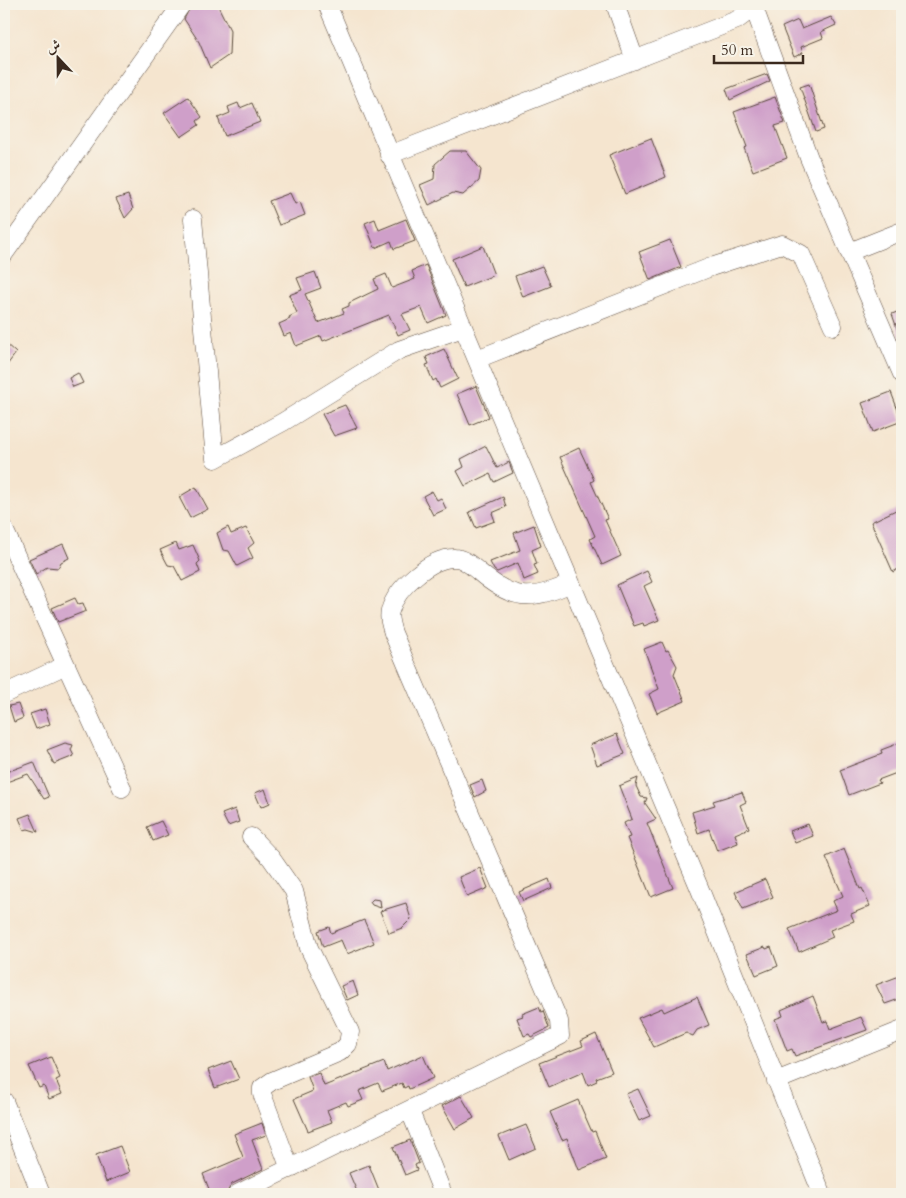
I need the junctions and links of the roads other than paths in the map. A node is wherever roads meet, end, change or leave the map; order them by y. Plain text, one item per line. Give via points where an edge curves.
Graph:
1 (182, 4) edge
2 (327, 4) edge
3 (615, 4) edge
4 (753, 4) edge
5 (634, 60) junction
6 (389, 155) junction
7 (193, 219) dead end
8 (902, 231) edge
9 (849, 252) junction
10 (4, 254) edge
11 (833, 326) dead end
12 (463, 328) junction
13 (477, 359) junction
14 (902, 374) edge
15 (4, 529) edge
16 (8, 548) edge
17 (570, 584) junction
18 (66, 665) junction
19 (4, 694) edge
20 (122, 788) dead end
21 (251, 837) dead end
22 (902, 1030) edge
23 (776, 1081) junction
24 (4, 1101) edge
25 (410, 1111) junction
26 (290, 1169) junction
27 (41, 1194) edge
28 (237, 1194) edge
29 (443, 1194) edge
30 (822, 1194) edge

1 - 10 street
2 - 6 street
3 - 5 street
4 - 5 street via 737,20
4 - 9 street via 809,158
5 - 6 street
6 - 12 street
7 - 12 street via 215,459 283,422 399,350
8 - 9 street
9 - 14 street
11 - 13 street via 801,254 782,244 711,267
12 - 13 street
13 - 17 street
15 - 16 street
16 - 18 street
17 - 23 street via 696,878
17 - 25 street via 530,597 510,594 455,558 438,562 418,573 396,598 390,612 393,633 561,1031 558,1038 550,1043
18 - 19 street
18 - 20 street
21 - 26 street via 294,891 313,956 350,1032 348,1044 340,1052 262,1088
22 - 23 street
23 - 30 street
24 - 27 street
25 - 26 street
25 - 29 street
26 - 28 street

